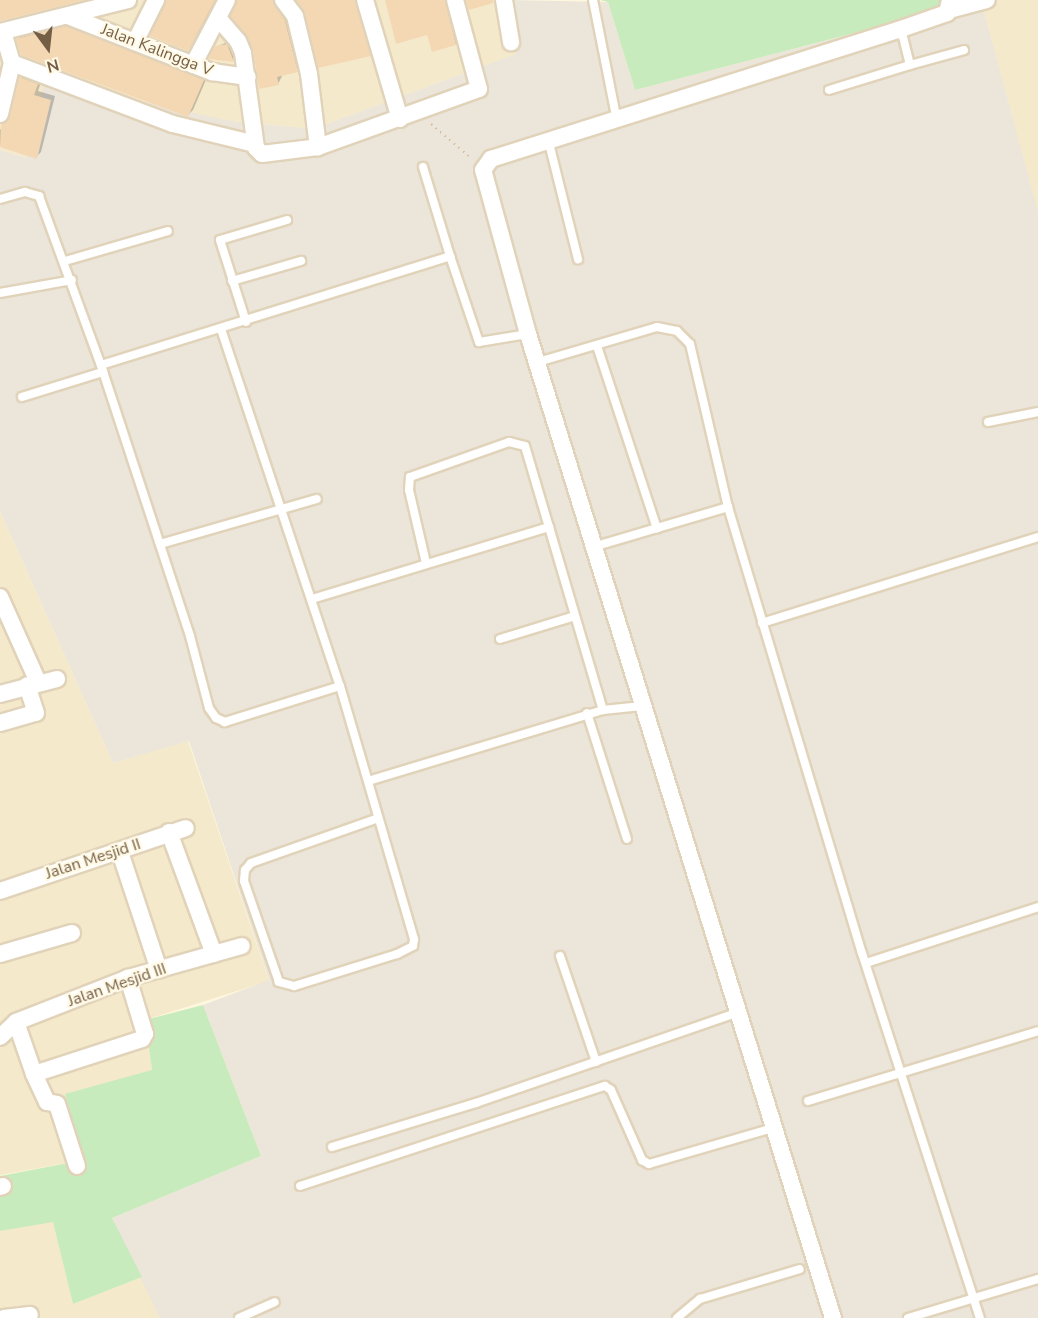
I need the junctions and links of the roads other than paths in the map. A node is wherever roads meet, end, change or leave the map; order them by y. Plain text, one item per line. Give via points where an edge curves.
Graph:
1 (128, 0) edge
2 (156, 0) edge
3 (227, 0) edge
4 (283, 0) edge
5 (365, 0) edge
6 (455, 0) edge
7 (504, 0) edge
8 (593, 0) edge
9 (987, 0) edge
10 (949, 5) edge
11 (68, 16) junction
12 (218, 18) junction
13 (902, 29) junction
14 (2, 32) edge
15 (135, 42) junction
16 (511, 42) dead end
17 (964, 50) dead end
18 (12, 63) junction
19 (193, 65) junction
20 (910, 65) junction
21 (248, 77) junction
22 (829, 90) dead end
23 (0, 112) edge
24 (400, 119) junction
25 (617, 121) junction
26 (549, 143) junction
27 (255, 144) junction
28 (318, 147) junction
29 (423, 167) dead end
30 (0, 200) edge
31 (287, 220) dead end
32 (168, 231) dead end
33 (450, 256) junction
34 (578, 259) dead end
35 (65, 261) junction
36 (301, 261) dead end
37 (72, 280) junction
38 (232, 282) junction
39 (0, 293) edge
40 (246, 322) junction
41 (221, 330) junction
42 (528, 334) junction
43 (597, 346) junction
44 (538, 362) junction
45 (102, 368) junction
46 (22, 397) dead end
47 (1038, 412) edge
48 (988, 422) dead end
49 (317, 499) dead end
50 (728, 507) junction
51 (284, 508) junction
52 (549, 527) junction
53 (657, 528) junction
54 (1038, 537) edge
55 (160, 544) junction
56 (593, 547) junction
57 (426, 563) junction
58 (0, 597) edge
59 (312, 599) junction
60 (575, 616) junction
61 (762, 623) junction
62 (500, 639) dead end
63 (57, 679) dead end
64 (32, 683) junction
65 (340, 686) junction
66 (0, 694) edge
67 (642, 706) junction
68 (603, 710) junction
69 (587, 713) junction
70 (0, 723) edge
71 (368, 782) junction
72 (376, 819) junction
73 (186, 828) dead end
74 (169, 832) junction
75 (627, 839) dead end
76 (120, 852) junction
77 (0, 891) edge
78 (1038, 907) edge
79 (72, 933) dead end
80 (242, 946) dead end
81 (0, 954) edge
82 (214, 954) junction
83 (560, 956) dead end
84 (866, 963) junction
85 (159, 970) junction
86 (128, 978) junction
87 (736, 1013) junction
88 (16, 1022) junction
89 (1038, 1031) edge
90 (0, 1037) edge
91 (596, 1062) junction
92 (901, 1072) junction
93 (34, 1074) junction
94 (808, 1101) dead end
95 (772, 1128) junction
96 (332, 1147) dead end
97 (77, 1166) dead end
98 (300, 1186) dead end
99 (800, 1269) dead end
100 (1038, 1279) edge
101 (974, 1298) junction
102 (275, 1302) dead end
103 (30, 1314) dead end
104 (2, 1318) edge
105 (239, 1318) edge
106 (677, 1318) edge
107 (833, 1318) edge
108 (908, 1318) edge
109 (981, 1318) edge

1 - 11 street
2 - 15 street
3 - 12 street
4 - 28 street via 295,16 309,74
5 - 24 street
6 - 24 street via 479,89
7 - 16 street
8 - 25 lane
9 - 10 street
10 - 13 street
11 - 14 street
11 - 15 street, Jalan Kalingga V
12 - 19 street
12 - 21 street via 240,43
13 - 20 lane
13 - 25 street
14 - 18 street
15 - 19 street, Jalan Kalingga V
17 - 20 lane
18 - 23 street
18 - 27 street via 173,124
19 - 21 street, Jalan Kalingga V via 218,74
20 - 22 lane
21 - 27 street
24 - 28 street
25 - 26 street
26 - 34 lane
26 - 42 street via 507,154 486,165 485,180
27 - 28 street via 262,154
29 - 33 lane
30 - 35 lane via 25,192 39,196
31 - 38 lane via 220,240
32 - 35 lane
33 - 40 lane
33 - 42 lane via 479,342
35 - 37 lane
36 - 38 lane
37 - 39 lane
37 - 45 lane
38 - 40 lane
40 - 41 lane
41 - 45 lane
41 - 51 lane
42 - 44 street
43 - 44 lane
43 - 50 lane via 657,327 684,336 690,344
43 - 53 lane
44 - 56 street
45 - 46 lane
45 - 55 lane
47 - 48 lane
49 - 51 lane
50 - 53 lane
50 - 61 lane
51 - 55 lane
51 - 59 lane
52 - 57 lane
52 - 57 lane via 525,446 509,442 410,477 408,490
52 - 60 lane
53 - 56 lane
54 - 61 lane
55 - 65 lane via 204,692 216,718 235,721
56 - 67 street
57 - 59 lane
58 - 64 street
59 - 65 lane
60 - 62 lane
60 - 68 lane
61 - 84 lane
63 - 64 street
64 - 66 street
64 - 70 street via 36,713
65 - 71 lane
67 - 68 lane
67 - 87 street
68 - 69 lane
69 - 71 lane
69 - 75 lane
71 - 72 lane
72 - 72 lane via 251,863 245,870 244,881 279,982 294,986 413,946 410,918
73 - 74 street, Jalan Mesjid II
74 - 76 street, Jalan Mesjid II
74 - 82 street
76 - 77 street, Jalan Mesjid II
76 - 85 street
78 - 84 lane
79 - 81 street
80 - 82 street, Jalan Mesjid III
82 - 85 street, Jalan Mesjid III
83 - 91 lane
84 - 92 lane
85 - 86 street, Jalan Mesjid III
86 - 88 street, Jalan Mesjid III
86 - 93 street via 145,1037
87 - 91 lane
87 - 95 street
88 - 90 street, Jalan Mesjid III
88 - 93 street
89 - 92 lane
91 - 96 lane
92 - 94 lane
92 - 101 lane
93 - 97 street via 47,1102 57,1104
95 - 98 lane via 649,1164 642,1160 611,1090 605,1086
95 - 107 street
99 - 106 lane via 700,1299
100 - 101 lane
101 - 108 lane
101 - 109 lane
102 - 105 lane
103 - 104 street

